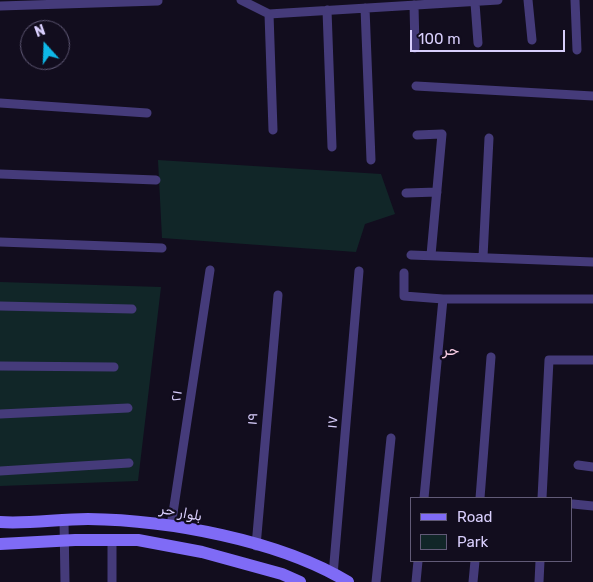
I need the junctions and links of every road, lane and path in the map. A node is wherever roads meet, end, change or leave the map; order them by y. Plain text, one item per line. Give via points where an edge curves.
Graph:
1 (241, 0) edge
2 (498, 0) edge
3 (528, 0) edge
4 (575, 0) edge
5 (158, 1) edge
6 (475, 2) junction
7 (0, 6) edge
8 (414, 6) junction
9 (365, 8) junction
10 (327, 10) junction
11 (268, 14) junction
12 (532, 40) dead end
13 (478, 43) dead end
14 (415, 48) dead end
15 (577, 50) dead end
16 (416, 86) dead end
17 (593, 96) edge
18 (0, 103) edge
19 (147, 113) dead end
20 (273, 130) dead end
21 (417, 135) dead end
22 (489, 138) dead end
23 (332, 147) dead end
24 (371, 160) dead end
25 (0, 174) edge
26 (156, 180) dead end
27 (437, 192) junction
28 (406, 193) dead end
29 (0, 242) edge
30 (162, 248) dead end
31 (411, 255) dead end
32 (431, 256) junction
33 (483, 258) junction
34 (593, 262) edge
35 (210, 270) dead end
36 (359, 271) dead end
37 (404, 274) dead end
38 (278, 295) dead end
39 (443, 299) junction
40 (593, 299) edge
41 (0, 306) edge
42 (132, 308) dead end
43 (491, 358) dead end
44 (593, 360) edge
45 (0, 366) edge
46 (114, 367) dead end
47 (128, 408) dead end
48 (0, 414) edge
49 (392, 438) dead end
50 (129, 463) dead end
51 (578, 466) dead end
52 (593, 467) edge
53 (0, 471) edge
54 (424, 497) edge
55 (480, 497) edge
56 (542, 497) edge
57 (573, 504) edge
58 (593, 506) edge
59 (64, 520) junction
60 (0, 522) edge
61 (171, 526) junction
62 (64, 540) junction
63 (112, 540) junction
64 (0, 544) edge
65 (256, 546) junction
66 (418, 562) edge
67 (475, 562) edge
68 (540, 562) edge
69 (333, 575) junction
70 (65, 582) edge
71 (112, 582) edge
72 (300, 582) edge
73 (348, 582) edge
74 (376, 582) edge
75 (416, 582) edge
76 (473, 582) edge
77 (539, 582) edge

1 - 11 street
2 - 6 street
3 - 12 street
4 - 15 street
5 - 7 street
6 - 8 street
6 - 13 street
8 - 9 street
8 - 14 street
9 - 10 street
9 - 24 street
10 - 11 street
10 - 23 street
11 - 20 street
16 - 17 street
18 - 19 street
21 - 27 street via 442,134
22 - 33 street
25 - 26 street
27 - 28 street
27 - 32 street
29 - 30 street
31 - 32 street
32 - 33 street
33 - 34 street
35 - 61 street, ۲۱
36 - 69 street, ۱۷
37 - 39 street via 404,296
38 - 65 street, ۱۹
39 - 40 street
39 - 54 street
41 - 42 street
43 - 55 street
44 - 56 street via 549,360
45 - 46 street
47 - 48 street
49 - 74 street
50 - 53 street
51 - 52 street
57 - 58 street
59 - 60 main road, بلوار حر
59 - 61 main road, بلوار حر via 143,521
59 - 62 street
61 - 65 main road, بلوار حر
62 - 63 main road
62 - 64 main road
62 - 70 street
63 - 71 street
63 - 72 main road via 138,540 202,552
65 - 69 main road, بلوار حر via 291,555
66 - 75 street
67 - 76 street
68 - 77 street
69 - 73 main road, بلوار حر

